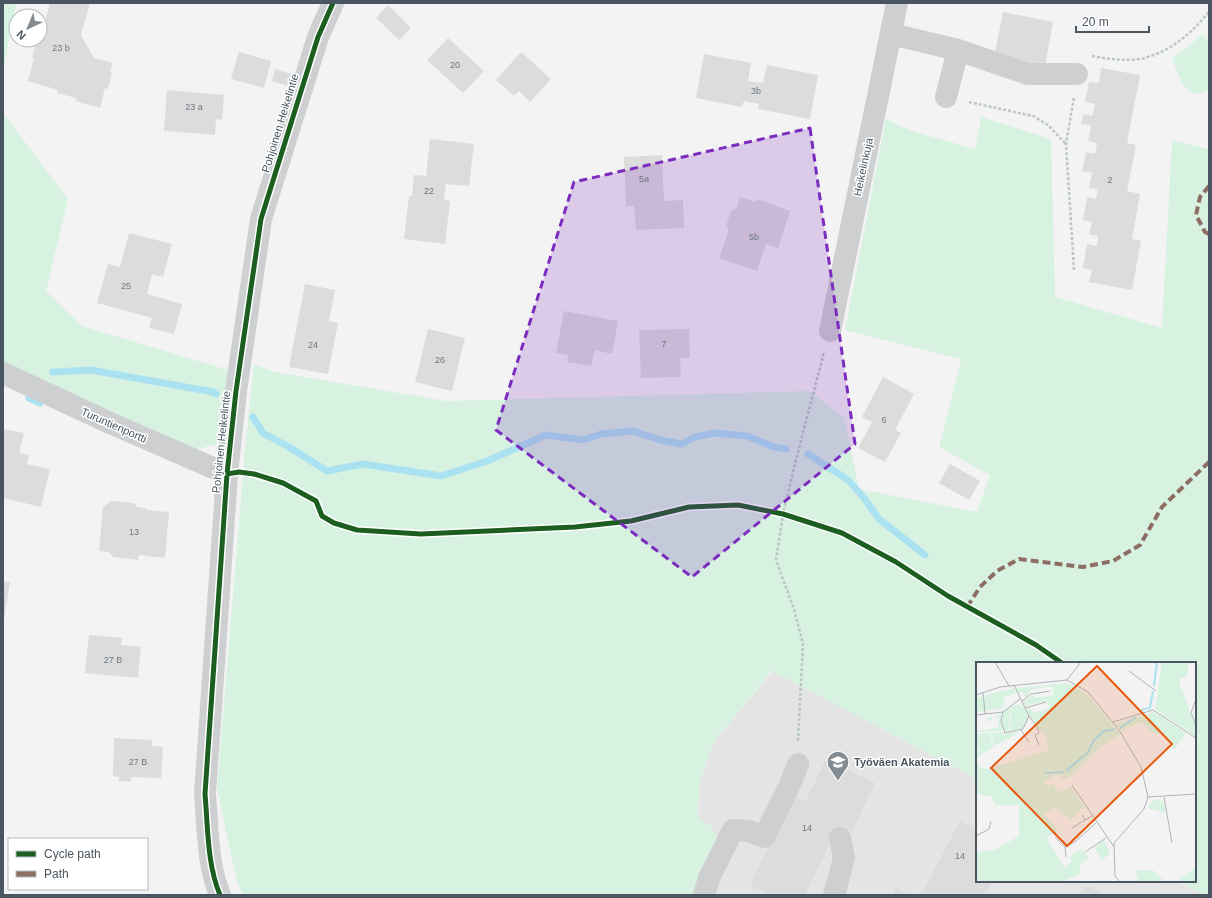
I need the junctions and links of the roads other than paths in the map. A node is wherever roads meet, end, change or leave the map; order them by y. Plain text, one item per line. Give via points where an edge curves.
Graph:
1 (333, 3) edge
2 (897, 3) edge
3 (890, 34) junction
4 (958, 50) junction
5 (1077, 74) road end
6 (946, 97) road end
7 (830, 331) road end
8 (3, 372) edge
9 (227, 474) junction
10 (798, 764) road end
11 (840, 838) dead end
12 (220, 895) edge
13 (704, 895) edge
14 (834, 895) edge

1 - 9 street, Pohjoinen Heikelintie via 318,37 261,219 236,391
2 - 3 street, Heikelinkuja
3 - 4 street
3 - 7 street, Heikelinkuja
4 - 5 street via 1028,74
4 - 6 street
8 - 9 street, Turuntienportti via 110,423
9 - 12 street, Pohjoinen Heikelintie via 205,794 209,848
10 - 13 street via 764,837 749,831 733,830 709,878
11 - 14 street via 844,858

